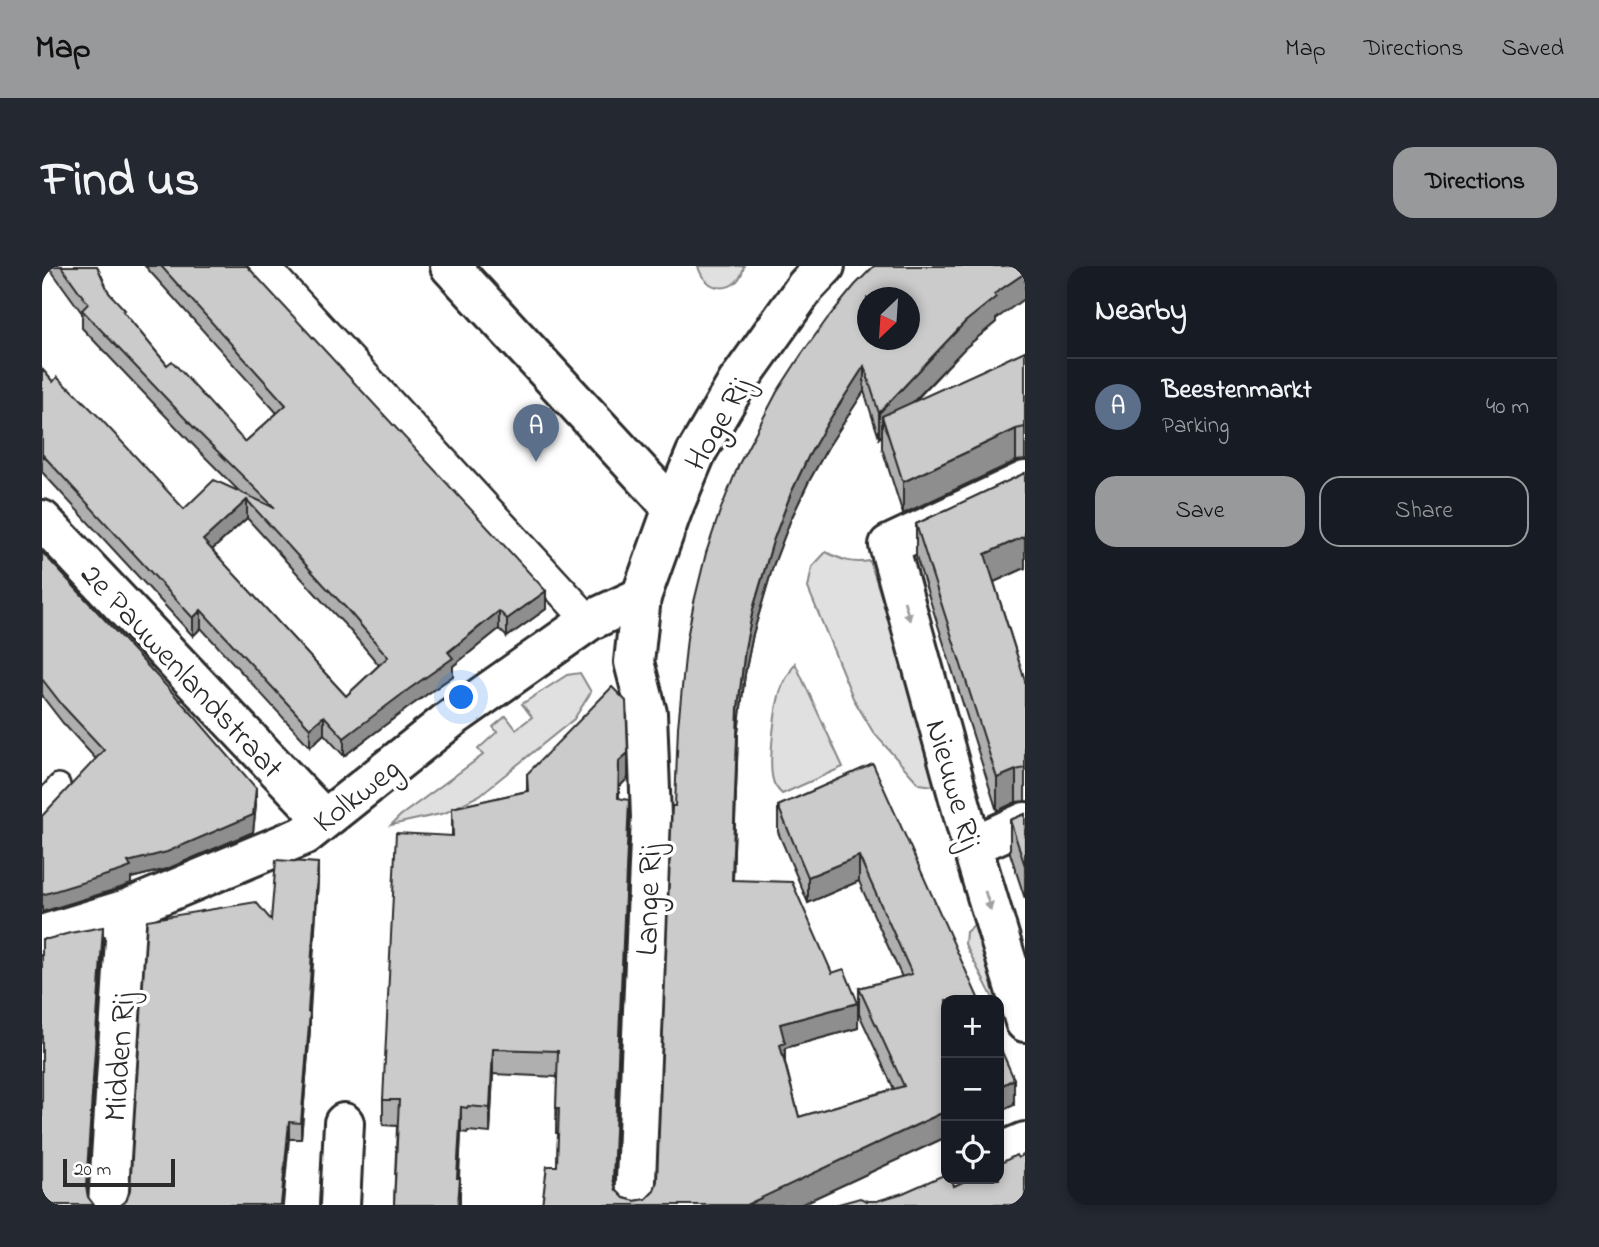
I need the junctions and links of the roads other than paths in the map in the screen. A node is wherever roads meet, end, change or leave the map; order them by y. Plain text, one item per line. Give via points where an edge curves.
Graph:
1 (263, 266) edge
2 (450, 266) edge
3 (825, 266) edge
4 (1025, 481) edge
5 (673, 508) junction
6 (42, 520) edge
7 (641, 597) junction
8 (589, 621) junction
9 (58, 786) dead end
10 (42, 806) edge
11 (324, 819) junction
12 (1025, 822) edge
13 (972, 846) junction
14 (127, 909) junction
15 (42, 935) edge
16 (1025, 1022) edge
17 (344, 1123) dead end
18 (1025, 1142) edge
19 (1004, 1151) edge
20 (108, 1205) edge
21 (340, 1205) edge
22 (635, 1205) edge

1 - 8 street
2 - 5 street
3 - 5 street, Hoge Rij via 737,383 696,453
4 -> 13 street, Nieuwe Rij via 888,545
5 - 7 street, Hoge Rij
6 - 11 street, 2e Pauwenlandstraat
7 - 8 street, Kolkweg
7 - 22 street, Lange Rij via 634,662 647,713 651,817
8 - 11 street, Kolkweg via 453,717
9 - 10 lane
11 - 14 street, Kolkweg via 305,835
12 - 13 street
13 -> 16 street, Nieuwe Rij
14 - 15 street, Kolkweg
14 - 20 street, Midden Rij
17 - 21 street
18 - 19 street

